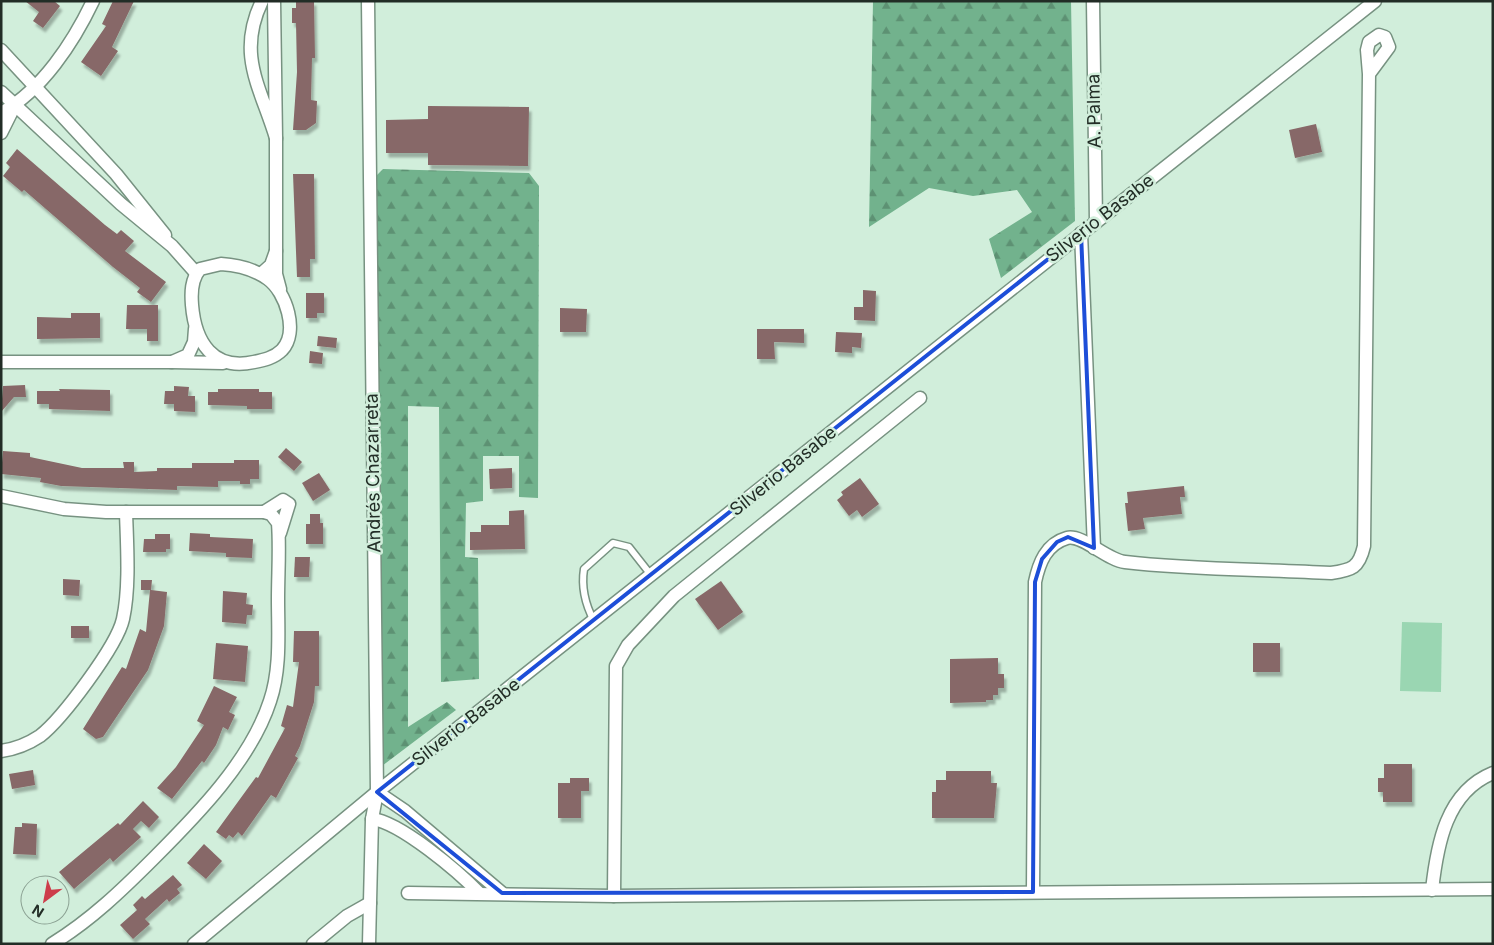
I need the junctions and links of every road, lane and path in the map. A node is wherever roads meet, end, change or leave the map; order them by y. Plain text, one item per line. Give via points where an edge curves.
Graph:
1 (93, 1) edge
2 (262, 1) edge
3 (274, 1) edge
4 (368, 1) edge
5 (1093, 1) edge
6 (1375, 1) edge
7 (1, 50) edge
8 (1369, 74) dead end
9 (35, 86) junction
10 (1, 92) edge
11 (15, 105) junction
12 (1, 113) edge
13 (1, 133) edge
14 (276, 138) junction
15 (1096, 222) junction
16 (1081, 233) junction
17 (172, 246) junction
18 (276, 251) junction
19 (196, 273) junction
20 (261, 274) junction
21 (282, 297) junction
22 (195, 328) junction
23 (1, 362) edge
24 (172, 362) junction
25 (235, 363) junction
26 (920, 398) dead end
27 (1, 496) edge
28 (126, 512) junction
29 (264, 512) junction
30 (279, 538) junction
31 (1094, 548) junction
32 (652, 575) junction
33 (594, 621) junction
34 (1, 751) edge
35 (1493, 773) edge
36 (377, 792) junction
37 (372, 819) junction
38 (1493, 889) edge
39 (1432, 890) junction
40 (1033, 892) junction
41 (408, 893) dead end
42 (479, 893) junction
43 (502, 894) junction
44 (614, 896) junction
45 (370, 903) junction
46 (52, 944) edge
47 (194, 944) edge
48 (313, 944) edge
49 (369, 944) edge

1 - 9 street via 70,42
2 - 14 street via 252,32 251,61 257,89
3 - 14 street
4 - 36 street, Andrés Chazarreta
5 - 15 street, A. Palma
6 - 15 street, Silverio Basabe
7 - 9 street
8 - 31 street via 1364,546 1357,566 1330,573 1138,563 1117,561
9 - 11 street
9 - 17 street via 116,174
10 - 11 street
11 - 12 street
11 - 13 street
11 - 17 street via 121,204
14 - 18 street
15 - 16 street, Silverio Basabe
16 - 31 street
16 - 32 street, Silverio Basabe
17 - 19 street
18 - 20 street via 271,265
18 - 21 street via 276,274
19 - 20 street via 221,264 244,267
19 - 22 street via 192,299
20 - 21 street
21 - 25 street via 290,326 287,343 270,358
22 - 24 street via 194,342 188,355
22 - 25 street via 212,355
23 - 24 street
24 - 25 street
26 - 44 street via 674,596 621,654 616,666
27 - 28 street via 64,509
28 - 29 street
28 - 34 street via 125,601 117,634 100,662 50,726 23,746
29 - 30 street via 276,518
29 - 30 street via 278,501 290,504
30 - 46 street via 275,674 270,700 260,724 198,813 101,910
31 - 40 street via 1068,537 1057,542 1042,559 1035,582
32 - 33 street, Silverio Basabe
32 - 33 lane via 629,547 613,543 584,569 585,599
33 - 36 street, Silverio Basabe
35 - 39 street via 1469,789 1455,804 1436,856
36 - 37 street, Andrés Chazarreta
36 - 43 street via 405,811
36 - 47 street, Silverio Basabe
37 - 42 street via 397,827
37 - 45 street, Andrés Chazarreta
38 - 39 street
39 - 40 street
40 - 44 street
41 - 42 street
42 - 43 street
43 - 44 street
45 - 48 street via 347,916
45 - 49 street, Andrés Chazarreta

